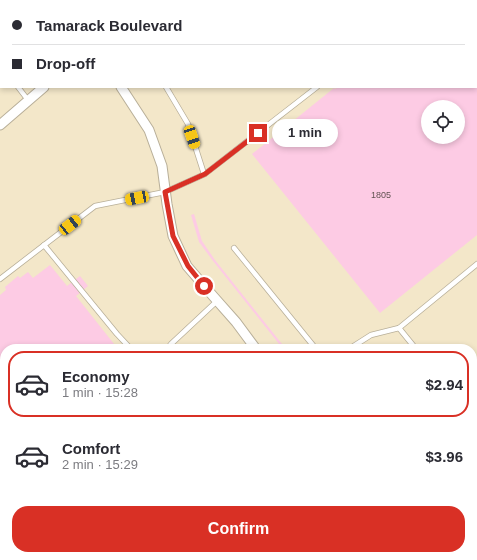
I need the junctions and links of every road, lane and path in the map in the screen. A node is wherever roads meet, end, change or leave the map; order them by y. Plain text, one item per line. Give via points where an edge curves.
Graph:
1 (19, 88) edge
2 (43, 88) edge
3 (122, 88) edge
4 (167, 88) edge
5 (316, 88) edge
6 (28, 100) junction
7 (0, 125) edge
8 (204, 174) junction
9 (165, 192) junction
10 (44, 245) junction
11 (234, 248) dead end
12 (477, 264) edge
13 (0, 279) edge
14 (217, 301) junction
15 (399, 328) junction
16 (126, 344) edge
17 (171, 344) edge
18 (251, 344) edge
19 (312, 344) edge
20 (357, 344) edge
21 (412, 344) edge

1 - 6 lane
2 - 6 street
3 - 9 street via 149,130 162,166
4 - 8 lane via 188,124
5 - 8 lane
6 - 7 street
8 - 9 lane
9 - 10 lane via 95,206
9 - 14 street via 173,236 188,266
10 - 13 lane
10 - 16 lane
11 - 19 lane
12 - 15 lane
14 - 17 lane
14 - 18 street
15 - 20 lane via 371,335
15 - 21 lane

